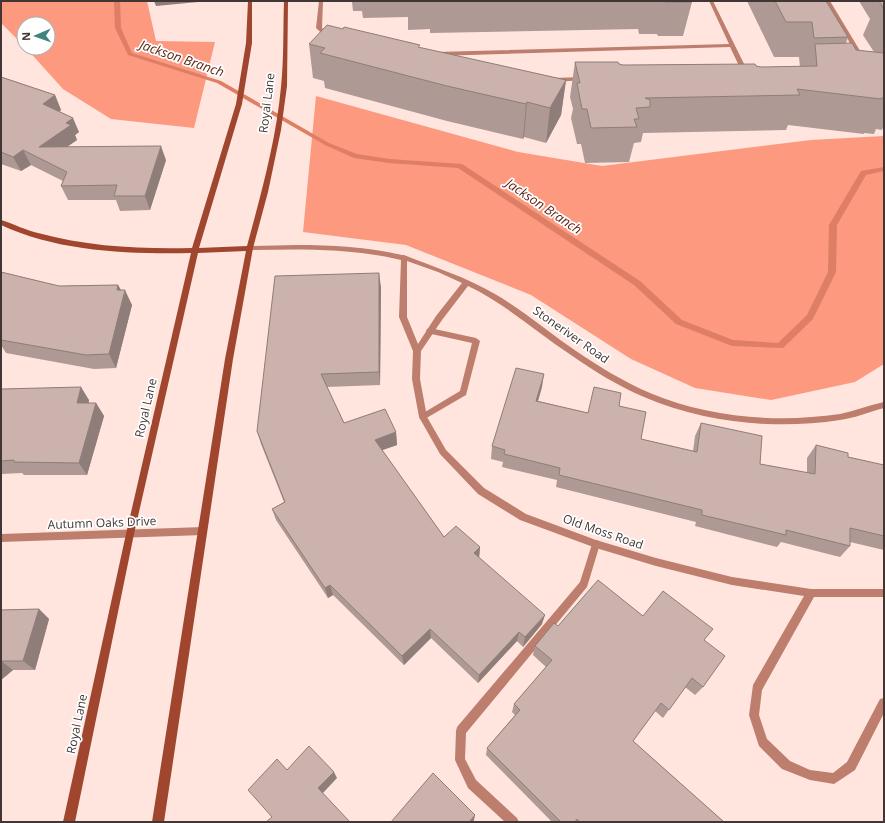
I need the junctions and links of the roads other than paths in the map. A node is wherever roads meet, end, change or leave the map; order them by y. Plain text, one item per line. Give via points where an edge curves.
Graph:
1 (250, 1) edge
2 (286, 1) edge
3 (321, 1) edge
4 (711, 1) edge
5 (828, 1) edge
6 (340, 41) edge
7 (732, 45) junction
8 (429, 54) edge
9 (867, 66) edge
10 (740, 74) edge
11 (588, 79) edge
12 (549, 80) edge
13 (1, 222) edge
14 (250, 248) junction
15 (195, 251) junction
16 (404, 257) junction
17 (467, 282) junction
18 (430, 331) junction
19 (417, 351) junction
20 (884, 404) edge
21 (423, 417) junction
22 (203, 531) junction
23 (130, 534) junction
24 (1, 538) edge
25 (596, 544) junction
26 (812, 593) junction
27 (884, 593) edge
28 (884, 703) edge
29 (69, 822) edge
30 (158, 822) edge
31 (513, 822) edge

1 - 15 main road, Royal Lane via 249,43 239,104
2 - 14 main road, Royal Lane via 284,86 278,130
3 - 6 street via 318,28 332,39
4 - 7 street
5 - 9 street
7 - 8 street
7 - 10 street via 745,74
11 - 12 street
13 - 15 main road via 39,237 103,248 156,252
14 - 15 main road
14 - 16 street, Stoneriver Road via 341,247 367,249
14 - 22 main road, Royal Lane via 229,359
15 - 23 main road, Royal Lane
16 - 17 street, Stoneriver Road
16 - 19 street, Old Moss Road via 403,317
17 - 18 street
17 - 20 street, Stoneriver Road via 501,301 616,380 660,400 702,413 750,420 794,421 844,416
18 - 19 street
18 - 21 street via 476,341 463,393
19 - 21 street, Old Moss Road via 416,379
21 - 25 street, Old Moss Road via 443,452 481,491 523,517
22 - 23 street, Autumn Oaks Drive
22 - 30 main road, Royal Lane
23 - 24 street, Autumn Oaks Drive
23 - 29 main road, Royal Lane
25 - 26 street, Old Moss Road via 732,581
25 - 31 street via 584,584 461,731 460,760 472,784
26 - 27 street, Old Moss Road
26 - 28 street via 757,689 754,715 763,742 786,765 810,775 834,779 851,766

